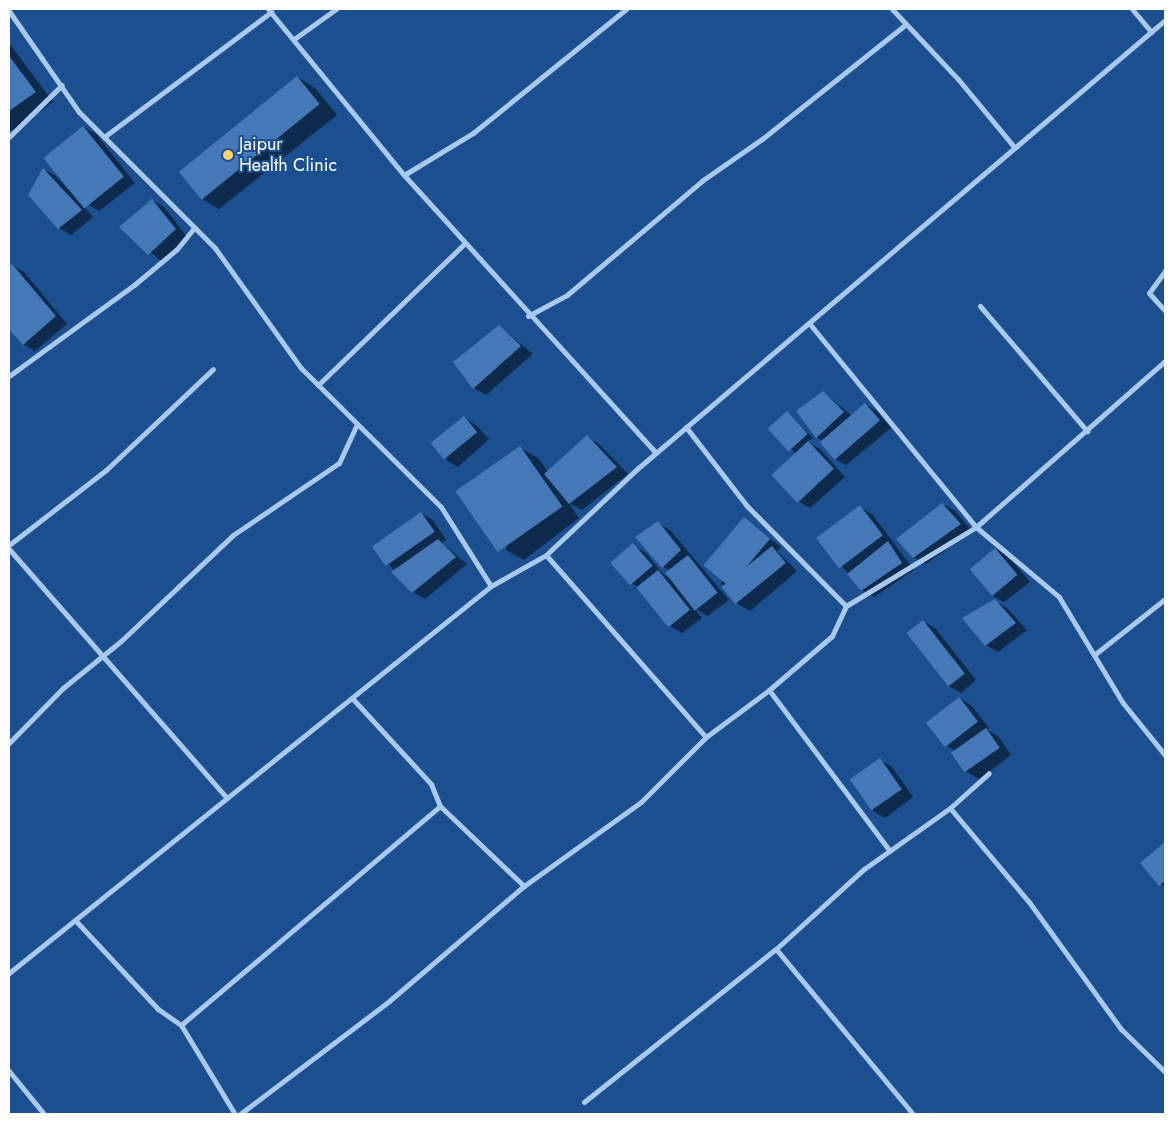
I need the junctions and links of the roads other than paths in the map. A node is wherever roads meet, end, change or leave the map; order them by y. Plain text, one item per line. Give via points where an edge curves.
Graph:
1 (336, 9) edge
2 (626, 9) edge
3 (892, 9) edge
4 (1132, 9) edge
5 (269, 10) edge
6 (9, 11) edge
7 (1165, 20) edge
8 (906, 24) junction
9 (1151, 32) junction
10 (294, 40) junction
11 (62, 85) junction
12 (9, 137) edge
13 (104, 137) junction
14 (1015, 148) junction
15 (404, 175) junction
16 (194, 227) junction
17 (465, 243) junction
18 (1165, 271) edge
19 (980, 306) dead end
20 (1165, 311) edge
21 (528, 316) junction
22 (809, 323) junction
23 (1165, 360) edge
24 (213, 369) dead end
25 (9, 376) edge
26 (318, 384) junction
27 (357, 424) junction
28 (686, 427) junction
29 (1087, 431) junction
30 (656, 453) junction
31 (976, 527) junction
32 (9, 545) edge
33 (9, 549) edge
34 (546, 554) junction
35 (491, 586) junction
36 (1165, 599) edge
37 (846, 606) junction
38 (1094, 655) junction
39 (102, 656) junction
40 (769, 690) junction
41 (352, 698) junction
42 (706, 737) junction
43 (9, 743) edge
44 (1165, 755) edge
45 (989, 773) dead end
46 (227, 798) junction
47 (440, 806) junction
48 (950, 808) junction
49 (890, 851) junction
50 (524, 886) junction
51 (75, 920) junction
52 (776, 949) junction
53 (9, 973) edge
54 (181, 1025) junction
55 (9, 1071) edge
56 (1165, 1072) edge
57 (584, 1102) dead end
58 (44, 1114) edge
59 (236, 1114) edge
60 (240, 1114) edge
61 (913, 1114) edge

1 - 10 street
2 - 15 street via 473,133
3 - 8 street
4 - 9 street
5 - 10 street
5 - 13 street
6 - 11 street
7 - 9 street
8 - 14 street via 958,79
8 - 21 street via 762,139 703,180 567,295
9 - 14 street
10 - 15 street
11 - 12 street
11 - 13 street via 79,112
13 - 16 street
14 - 22 street
15 - 17 street
16 - 25 street via 177,249 134,285
16 - 26 street via 215,248 301,368
17 - 21 street
17 - 26 street
18 - 20 street via 1149,293
19 - 29 street
21 - 30 street
22 - 28 street
22 - 31 street
23 - 29 street
24 - 32 street via 106,470
26 - 27 street
27 - 35 street via 441,507
27 - 39 street via 339,463 233,535
28 - 30 street
28 - 37 street via 746,506
29 - 31 street
30 - 34 street
31 - 37 street
31 - 38 street via 1059,597
33 - 39 street
34 - 35 street
34 - 42 street
35 - 41 street
36 - 38 street
37 - 40 street via 832,636
38 - 44 street via 1123,703
39 - 43 street via 63,688
39 - 46 street
40 - 42 street
40 - 49 street
41 - 46 street
41 - 47 street via 430,784
42 - 50 street via 641,802
45 - 48 street
46 - 51 street
47 - 50 street
47 - 54 street
48 - 49 street
48 - 56 street via 1029,902 1121,1029
49 - 52 street via 864,869
50 - 60 street via 388,1002
51 - 53 street
51 - 54 street via 158,1009
52 - 57 street
52 - 61 street
54 - 59 street
55 - 58 street

